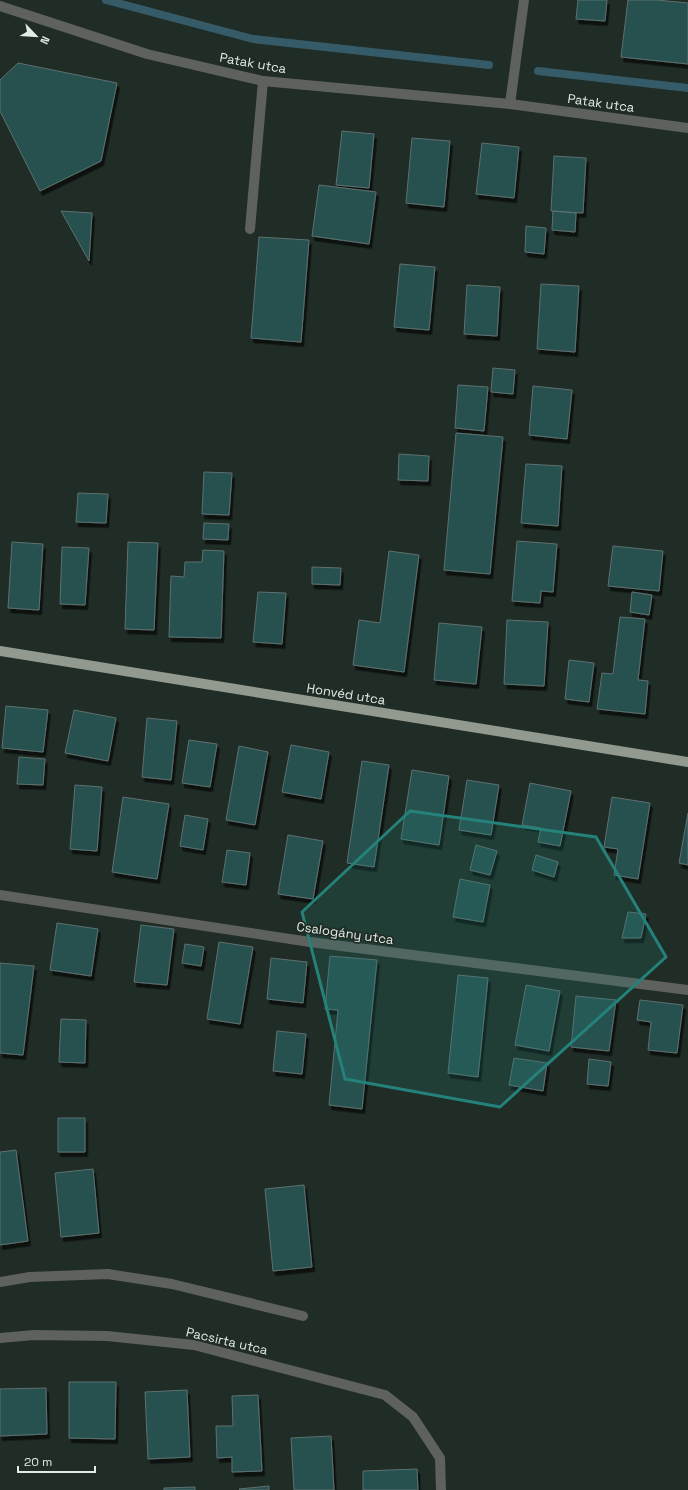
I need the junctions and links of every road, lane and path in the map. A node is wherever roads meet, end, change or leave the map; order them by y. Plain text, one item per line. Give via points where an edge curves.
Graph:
1 (524, 0) edge
2 (0, 6) edge
3 (263, 81) junction
4 (510, 104) junction
5 (688, 128) edge
6 (250, 229) dead end
7 (0, 651) edge
8 (688, 762) edge
9 (0, 895) edge
10 (688, 990) edge
11 (0, 1282) edge
12 (303, 1316) dead end
13 (0, 1338) edge
14 (441, 1490) edge

1 - 4 street
2 - 3 street, Patak utca via 147,54
3 - 4 street, Patak utca
3 - 6 street
4 - 5 street, Patak utca
7 - 8 main road, Honvéd utca
9 - 10 street, Csalogány utca via 310,942
11 - 12 street via 30,1277 108,1274 172,1284
13 - 14 street, Pacsirta utca via 107,1336 194,1344 385,1396 413,1417 440,1458

